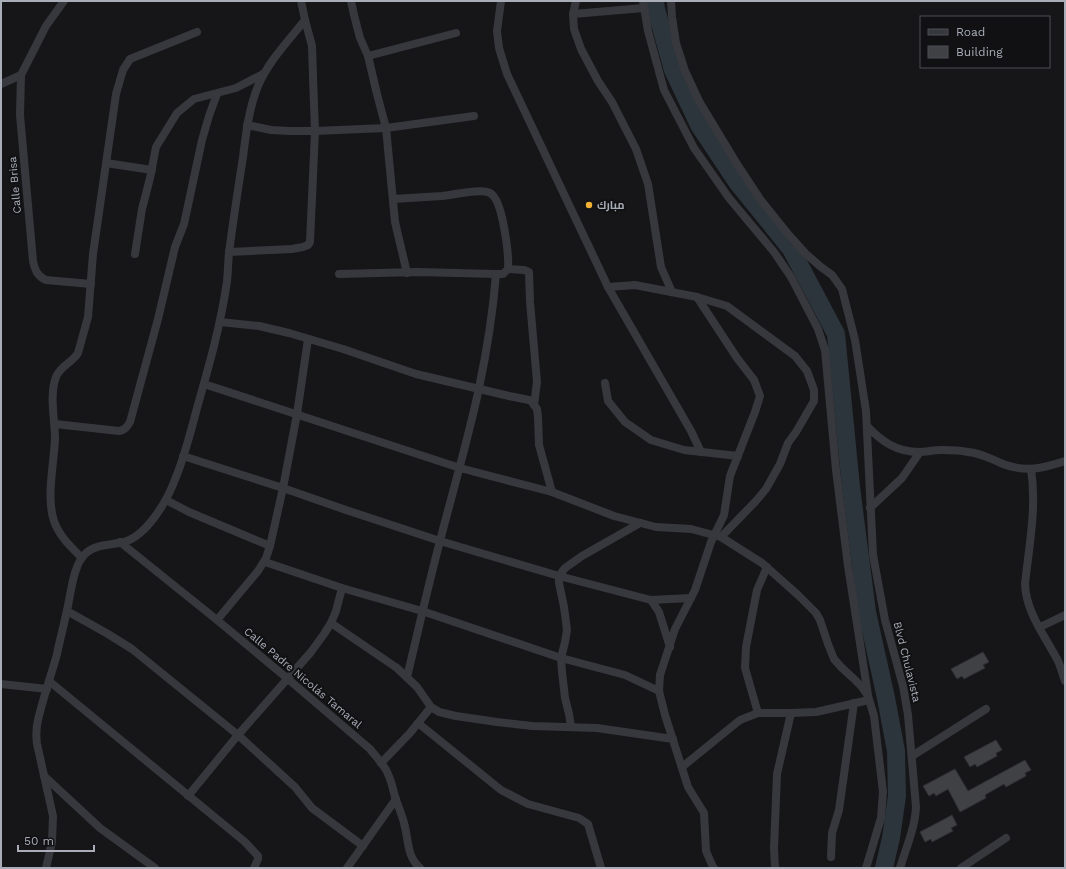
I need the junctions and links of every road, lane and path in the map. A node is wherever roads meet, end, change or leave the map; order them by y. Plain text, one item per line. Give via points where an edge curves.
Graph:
1 (64, 1) edge
2 (301, 1) edge
3 (351, 1) edge
4 (501, 1) edge
5 (576, 1) edge
6 (671, 1) edge
7 (644, 5) edge
8 (573, 14) junction
9 (305, 20) junction
10 (197, 32) dead end
11 (456, 33) dead end
12 (368, 56) junction
13 (263, 74) junction
14 (22, 75) junction
15 (1, 84) edge
16 (217, 94) junction
17 (474, 116) dead end
18 (247, 125) junction
19 (386, 128) junction
20 (315, 131) junction
21 (106, 162) junction
22 (152, 170) junction
23 (393, 199) junction
24 (229, 252) junction
25 (136, 254) dead end
26 (508, 269) junction
27 (407, 273) junction
28 (338, 274) dead end
29 (496, 274) junction
30 (91, 284) junction
31 (608, 287) junction
32 (672, 292) junction
33 (697, 297) junction
34 (220, 322) junction
35 (308, 339) junction
36 (605, 383) dead end
37 (204, 384) junction
38 (479, 389) junction
39 (534, 404) junction
40 (296, 414) junction
41 (55, 424) junction
42 (866, 426) junction
43 (702, 452) junction
44 (920, 452) junction
45 (183, 456) junction
46 (738, 456) junction
47 (1065, 461) edge
48 (460, 468) junction
49 (1031, 470) junction
50 (283, 488) junction
51 (552, 492) junction
52 (166, 500) junction
53 (870, 508) junction
54 (640, 523) junction
55 (717, 536) junction
56 (440, 541) junction
57 (120, 542) junction
58 (270, 546) junction
59 (82, 558) junction
60 (265, 562) junction
61 (767, 568) junction
62 (559, 576) junction
63 (342, 588) junction
64 (691, 598) junction
65 (651, 600) junction
66 (422, 611) junction
67 (67, 612) junction
68 (1065, 615) edge
69 (217, 620) junction
70 (331, 623) junction
71 (1040, 627) junction
72 (670, 647) junction
73 (561, 658) junction
74 (407, 677) junction
75 (288, 679) junction
76 (1065, 680) edge
77 (49, 681) junction
78 (1, 684) edge
79 (47, 689) junction
80 (659, 691) junction
81 (869, 700) junction
82 (854, 703) junction
83 (431, 707) junction
84 (986, 710) dead end
85 (758, 713) junction
86 (791, 714) junction
87 (418, 723) junction
88 (571, 727) junction
89 (238, 735) junction
90 (673, 739) junction
91 (912, 756) junction
92 (382, 762) junction
93 (682, 767) junction
94 (44, 776) junction
95 (188, 796) junction
96 (396, 799) junction
97 (1006, 838) dead end
98 (362, 846) junction
99 (831, 857) dead end
100 (46, 868) edge
101 (155, 868) edge
102 (254, 868) edge
103 (347, 868) edge
104 (420, 868) edge
105 (601, 868) edge
106 (714, 868) edge
107 (775, 868) edge
108 (866, 868) edge
109 (900, 868) edge
110 (961, 868) edge

1 - 14 street, Calle Brisa via 46,26
2 - 9 street
3 - 12 street via 360,38
4 - 31 street via 497,31 507,74
5 - 8 street
6 - 42 street, Blvd Chulavista via 676,44 684,72 703,108 760,199 805,253 832,275 842,290 855,340
7 - 8 street
7 - 81 street via 648,31 664,90 694,148 729,198 774,252 791,277 818,329 825,350 848,566
8 - 32 street via 574,29 581,49 636,150 648,184 661,267
9 - 13 street
9 - 20 street via 312,46
10 - 21 street via 130,59 122,70
11 - 12 street
12 - 19 street
13 - 16 street via 236,88
13 - 18 street
14 - 15 street
14 - 30 street, Calle Brisa via 20,115 35,268 46,280
16 - 22 street via 194,100 177,113 156,147
16 - 41 street via 202,140 184,224 175,247 130,422 124,430 119,431
17 - 19 street
18 - 20 street via 277,130
18 - 24 street
19 - 20 street
19 - 23 street
20 - 24 street via 311,237 308,245 292,249
21 - 22 street
21 - 30 street
22 - 25 street via 142,208
23 - 26 street via 490,192 497,200 503,219
23 - 27 street via 395,222
24 - 34 street
26 - 29 street via 503,274
26 - 39 street via 529,272 537,382
27 - 28 street
27 - 29 street
29 - 38 street
30 - 41 street via 88,317 80,349 76,357 64,366 56,377 53,397
31 - 32 street via 635,285
31 - 43 street
32 - 33 street
33 - 46 street via 754,380 760,396
33 - 55 street via 727,306 795,356 807,371 814,390 814,401 788,443 766,489
34 - 35 street via 258,326
34 - 37 street
35 - 38 street via 416,374
35 - 40 street
36 - 43 street via 608,401 630,426 651,440 684,450
37 - 40 street
37 - 45 street
38 - 39 street via 529,400
38 - 48 street
39 - 51 street via 538,417 539,445
40 - 48 street
40 - 50 street
41 - 59 street via 51,494 53,516 62,536
42 - 44 street via 889,445 902,450
42 - 53 street, Blvd Chulavista
43 - 46 street
44 - 49 street via 969,452 1018,469
44 - 53 street via 902,478
45 - 50 street
45 - 52 street
46 - 55 street via 730,476 724,515
47 - 49 street
48 - 51 street
48 - 56 street
49 - 71 street via 1034,505 1025,584 1032,614
50 - 56 street
50 - 58 street
51 - 54 street via 608,514
52 - 57 street via 146,527 131,539
52 - 58 street via 201,518
53 - 91 street, Blvd Chulavista via 873,555 885,620 904,686
54 - 55 street via 691,529
54 - 62 street via 577,559
55 - 61 street
55 - 64 street
56 - 62 street
56 - 66 street
57 - 59 street via 90,550
57 - 69 street, Calle Padre Nicolás Tamaral
58 - 60 street
59 - 67 street via 76,571
60 - 63 street
60 - 69 street
61 - 81 street via 816,613 834,659 862,688
61 - 85 street via 757,590 746,647 745,668
62 - 65 street
62 - 73 street via 567,630
63 - 66 street
63 - 70 street
64 - 65 street
64 - 72 street
65 - 72 street via 659,612
66 - 73 street
66 - 74 street
67 - 77 street
67 - 89 street via 132,650
68 - 71 street
69 - 75 street, Calle Padre Nicolás Tamaral
70 - 74 street
70 - 75 street
71 - 76 street
72 - 80 street via 660,675
73 - 80 street via 625,675
73 - 88 street
74 - 83 street
75 - 89 street
75 - 92 street, Calle Padre Nicolás Tamaral
77 - 79 street
77 - 95 street
78 - 79 street
79 - 94 street via 36,733
80 - 90 street
81 - 82 street
81 - 108 street via 874,716 883,792 881,818
82 - 86 street via 816,712
82 - 99 street via 839,810 832,833
83 - 87 street
83 - 88 street via 439,712 463,717 532,726
84 - 91 street
85 - 86 street
85 - 93 street via 740,720
86 - 107 street via 777,774
87 - 92 street
87 - 105 street via 501,790 528,804 579,818 588,824
88 - 90 street via 597,728
89 - 95 street
89 - 98 street via 295,787 312,808
90 - 93 street
91 - 109 street, Blvd Chulavista via 916,816
92 - 96 street, Calle Padre Nicolás Tamaral
93 - 106 street via 688,787 704,813 706,851
94 - 100 street via 53,816 52,842
94 - 101 street via 100,828
95 - 102 street via 256,853 258,858
96 - 98 street
96 - 104 street, Calle Padre Nicolás Tamaral via 409,850
97 - 110 street
98 - 103 street

